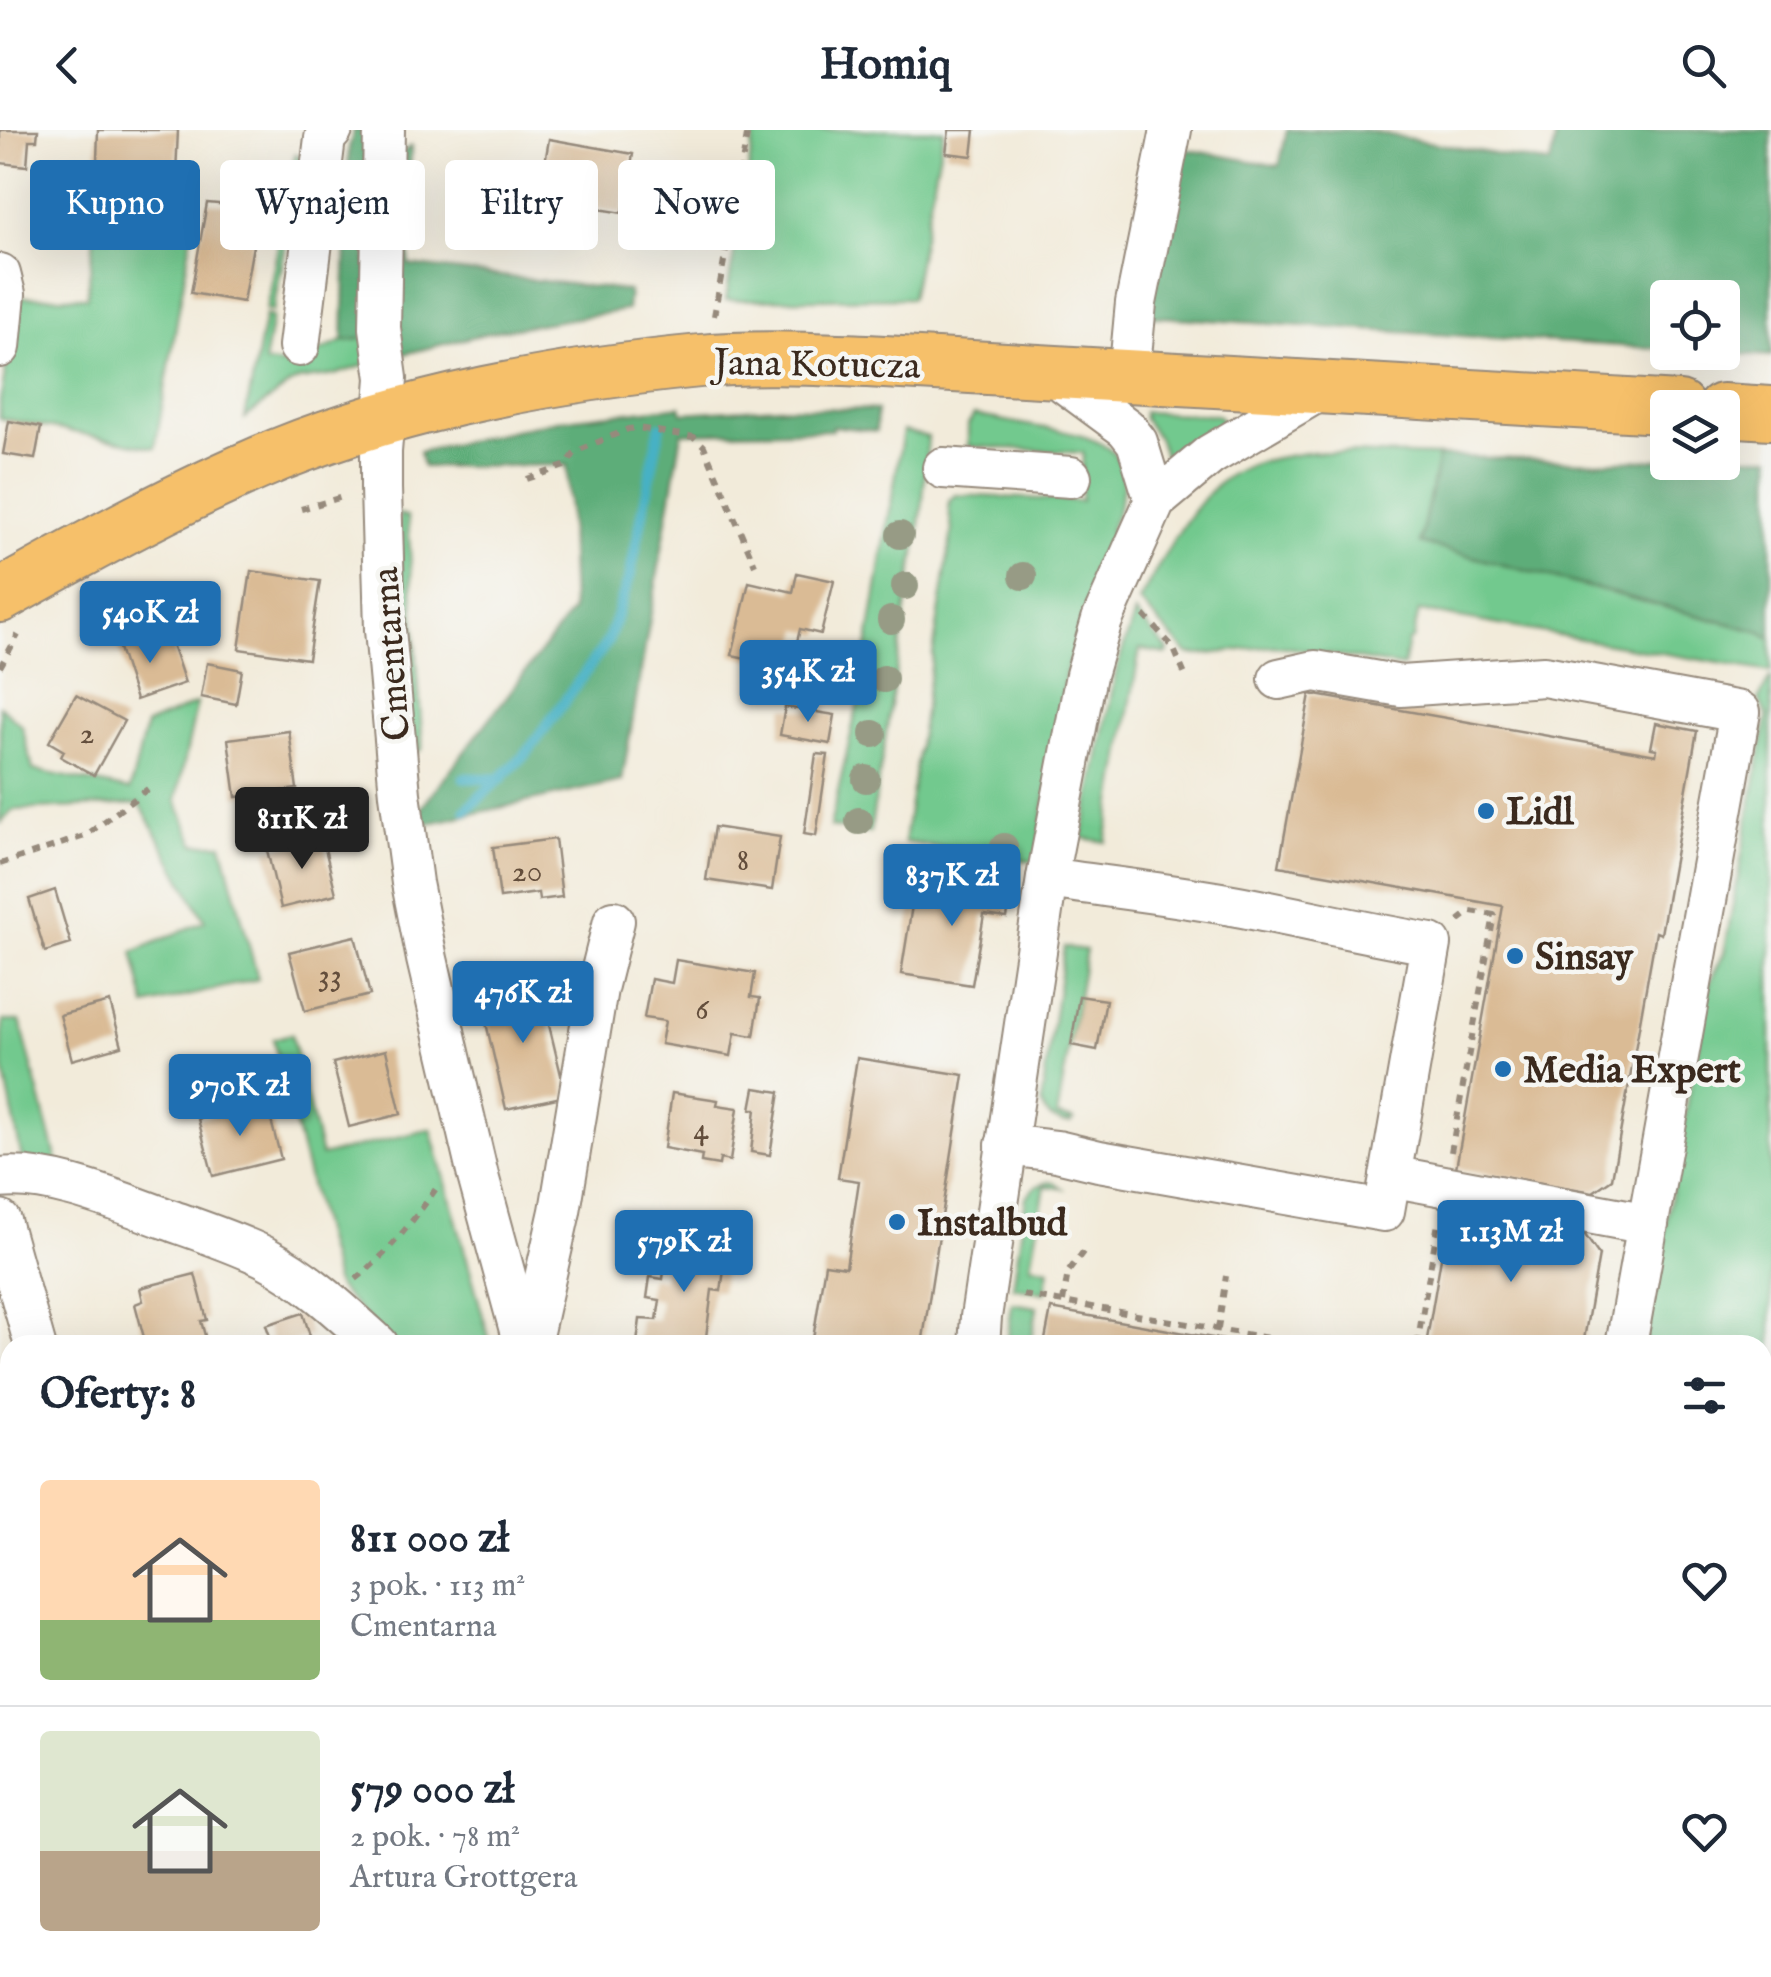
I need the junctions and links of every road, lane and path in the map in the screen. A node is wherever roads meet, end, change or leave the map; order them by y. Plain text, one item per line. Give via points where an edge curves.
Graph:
1 (332, 130) edge
2 (384, 130) edge
3 (748, 130) edge
4 (1172, 130) edge
5 (0, 274) edge
6 (299, 346) dead end
7 (0, 347) edge
8 (702, 360) junction
9 (1050, 372) junction
10 (1129, 377) junction
11 (1327, 386) junction
12 (1650, 406) edge
13 (1740, 411) edge
14 (1771, 413) edge
15 (385, 419) junction
16 (943, 468) dead end
17 (1071, 476) dead end
18 (527, 479) dead end
19 (349, 495) dead end
20 (1155, 501) junction
21 (301, 508) dead end
22 (754, 565) dead end
23 (0, 596) edge
24 (1140, 611) dead end
25 (1185, 675) dead end
26 (1279, 680) dead end
27 (149, 788) dead end
28 (0, 864) edge
29 (1047, 878) junction
30 (614, 921) dead end
31 (1431, 944) junction
32 (1006, 1145) junction
33 (449, 1171) dead end
34 (1390, 1176) junction
35 (0, 1178) edge
36 (1445, 1186) junction
37 (0, 1220) edge
38 (1648, 1224) junction
39 (1083, 1252) dead end
40 (1226, 1276) dead end
41 (1012, 1293) dead end
42 (326, 1298) junction
43 (1063, 1302) junction
44 (1218, 1329) junction
45 (31, 1335) edge
46 (367, 1335) edge
47 (524, 1335) edge
48 (529, 1335) edge
49 (980, 1335) edge
50 (1252, 1335) edge
51 (1418, 1335) edge
52 (1628, 1335) edge

1 - 6 street via 325,138
2 - 15 street, Cmentarna
3 - 8 path
4 - 10 street via 1136,303
5 - 7 street
8 - 9 main road, Jana Kotucza via 867,360
8 - 15 main road, Jana Kotucza via 529,383
9 - 10 main road, Jana Kotucza
9 - 20 street via 1126,428 1137,442
10 - 11 main road, Jana Kotucza
11 - 12 main road, Jana Kotucza
11 - 20 street via 1210,455
13 - 14 main road
15 - 23 main road, Jana Kotucza via 189,494
15 - 47 street, Cmentarna via 386,630 412,883 478,1176
16 - 17 street
18 - 22 path via 567,465 582,449 628,429 694,437 704,446
19 - 21 path
20 - 29 street via 1092,649
24 - 25 path via 1173,647
26 - 38 street via 1315,671 1401,686 1544,676 1740,712
27 - 28 path via 85,836
29 - 31 street via 1235,905
29 - 32 street
30 - 48 street via 596,989 560,1211
31 - 34 street
31 - 36 path via 1471,911 1494,915
32 - 34 street via 1384,1211
32 - 49 street
33 - 42 path via 368,1270
34 - 36 street
35 - 42 street via 53,1182 191,1228 264,1257
36 - 38 street
36 - 51 path
37 - 45 street
38 - 52 street
39 - 43 path via 1068,1272
40 - 44 path
41 - 43 path
42 - 46 street
43 - 44 path
44 - 50 path

